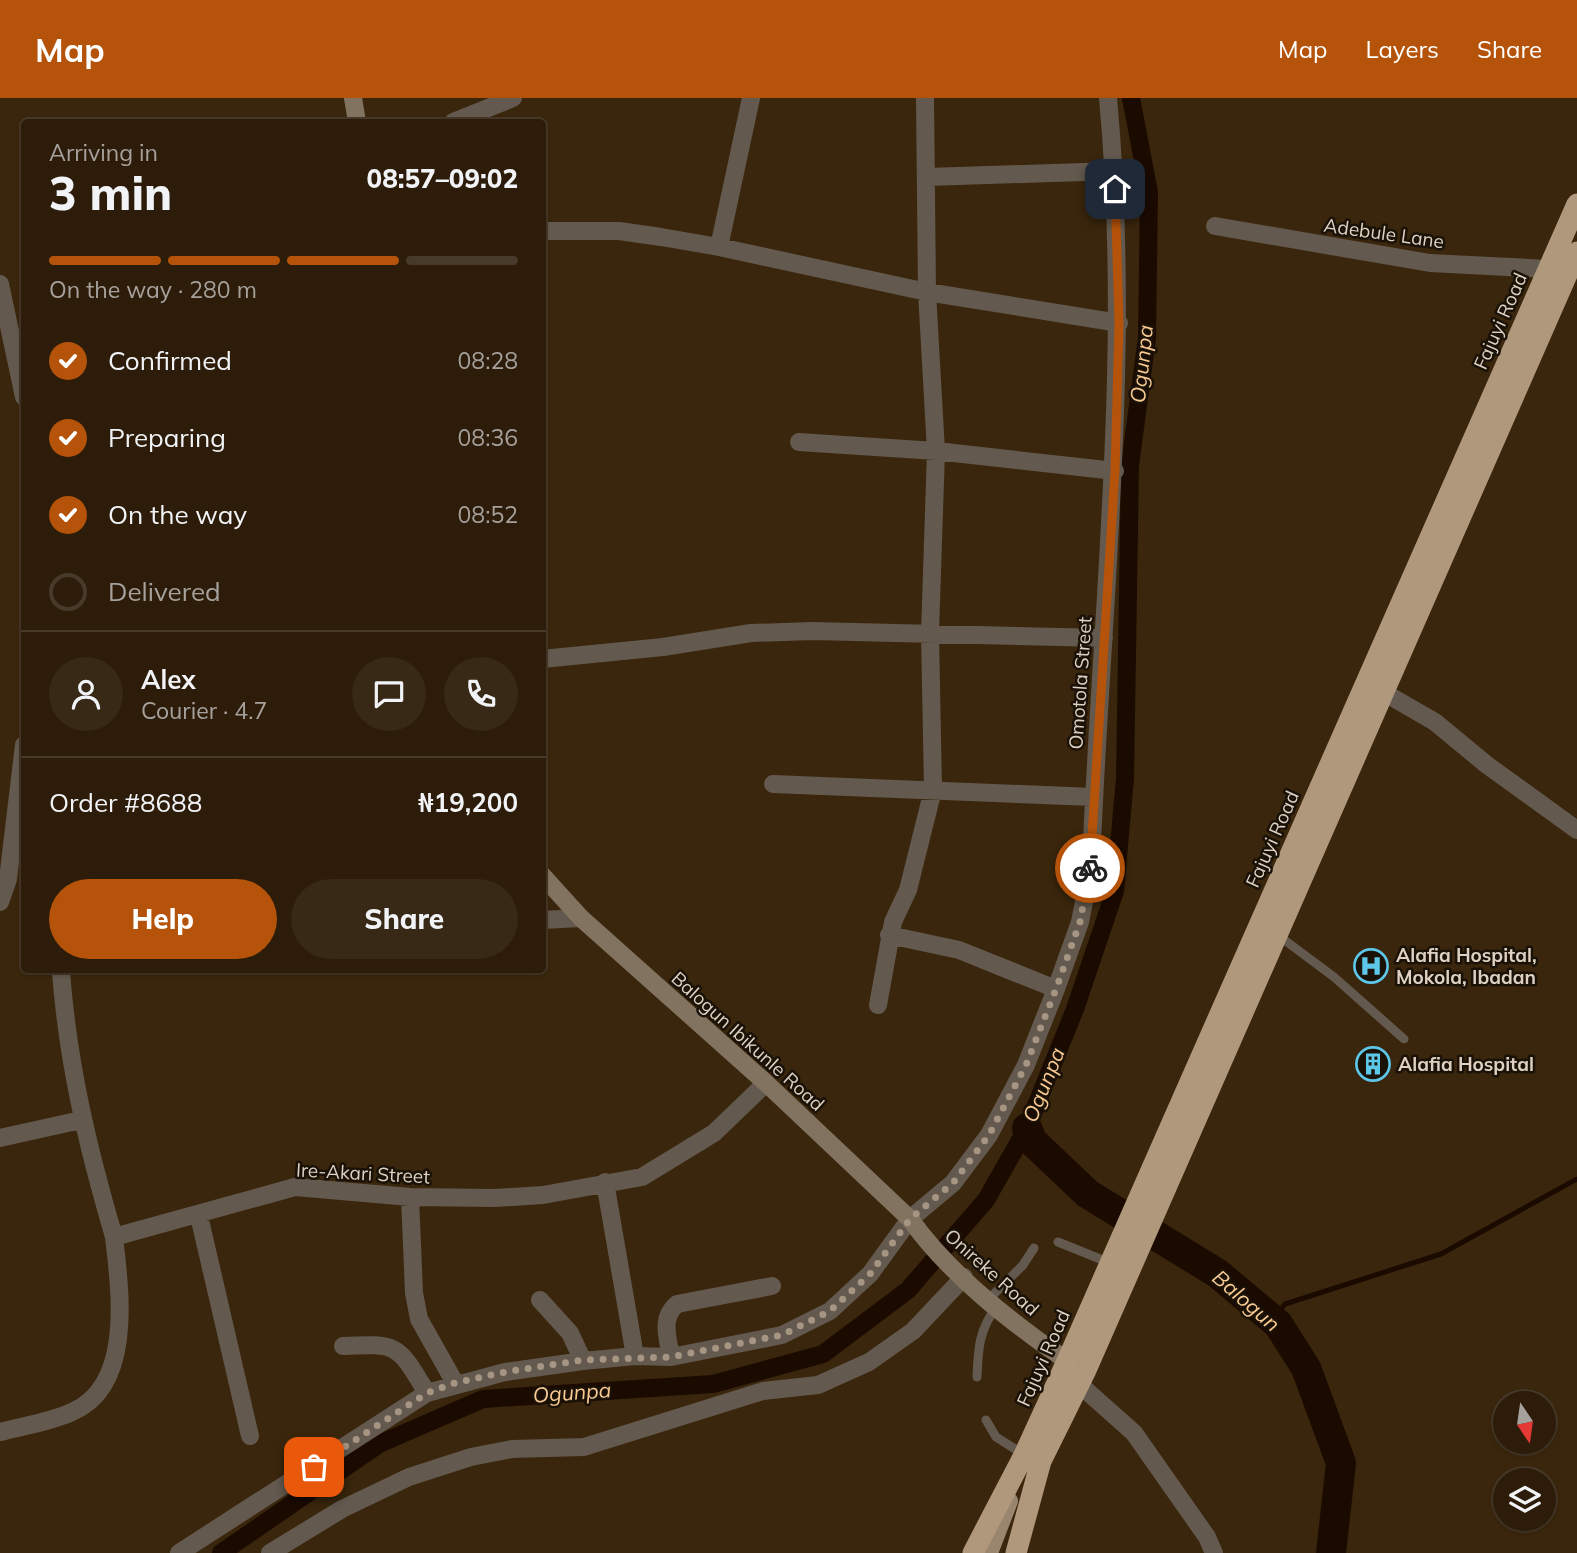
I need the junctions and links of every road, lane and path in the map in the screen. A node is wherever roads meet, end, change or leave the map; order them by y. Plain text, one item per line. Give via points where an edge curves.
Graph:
1 (353, 98) edge
2 (513, 98) edge
3 (751, 98) edge
4 (925, 98) edge
5 (1108, 98) edge
6 (356, 119) edge
7 (460, 119) edge
8 (1114, 171) junction
9 (927, 177) junction
10 (1577, 204) edge
11 (1215, 226) dead end
12 (546, 232) edge
13 (719, 247) junction
14 (1577, 253) edge
15 (1548, 269) junction
16 (927, 292) junction
17 (1, 293) edge
18 (1119, 323) junction
19 (19, 354) edge
20 (799, 442) dead end
21 (936, 452) junction
22 (1115, 471) junction
23 (930, 633) junction
24 (1104, 638) junction
25 (546, 659) edge
26 (1383, 692) junction
27 (21, 760) edge
28 (773, 784) dead end
29 (933, 790) junction
30 (1093, 797) junction
31 (8, 824) edge
32 (1577, 830) edge
33 (546, 879) edge
34 (0, 902) edge
35 (581, 918) junction
36 (546, 920) edge
37 (1269, 928) junction
38 (890, 935) junction
39 (61, 973) edge
40 (1056, 989) junction
41 (878, 1005) dead end
42 (1405, 1039) dead end
43 (766, 1083) junction
44 (81, 1120) junction
45 (0, 1138) edge
46 (605, 1182) junction
47 (410, 1197) junction
48 (199, 1216) junction
49 (910, 1219) junction
50 (1138, 1225) junction
51 (114, 1237) junction
52 (925, 1239) joint
53 (1058, 1242) dead end
54 (1034, 1248) dead end
55 (1110, 1263) junction
56 (958, 1271) junction
57 (772, 1286) dead end
58 (540, 1300) dead end
59 (993, 1303) junction
60 (343, 1346) dead end
61 (635, 1356) junction
62 (671, 1357) junction
63 (583, 1360) junction
64 (1067, 1361) junction
65 (977, 1377) dead end
66 (455, 1383) junction
67 (1079, 1384) junction
68 (427, 1393) junction
69 (986, 1420) dead end
70 (0, 1432) edge
71 (250, 1436) dead end
72 (1033, 1458) junction
73 (1020, 1494) junction
74 (179, 1553) edge
75 (270, 1553) edge
76 (973, 1553) edge
77 (989, 1553) edge
78 (1005, 1553) edge
79 (1016, 1553) edge
80 (1214, 1553) edge

1 - 6 street
2 - 7 street
3 - 13 street
4 - 9 street
5 - 8 street, Omotola Street
8 - 9 street
8 - 18 street, Omotola Street
9 - 16 street
10 - 15 highway, Fajuyi Road
11 - 15 street, Adebule Lane via 1430,262
12 - 13 street via 619,231
13 - 16 street
14 - 26 highway, Fajuyi Road
15 - 37 highway, Fajuyi Road
16 - 18 street
16 - 21 street
17 - 19 street
18 - 22 street, Omotola Street
20 - 21 street
21 - 22 street
21 - 23 street
22 - 24 street, Omotola Street
23 - 24 street
23 - 25 street via 751,633
23 - 29 street
24 - 30 street, Omotola Street
26 - 32 street via 1435,722
26 - 37 highway, Fajuyi Road
27 - 31 street
28 - 29 street
29 - 30 street
29 - 38 street via 908,890
30 - 40 street, Omotola Street via 1091,866 1080,922
31 - 34 street via 8,879
33 - 35 street, Balogun Ibikunle Road
35 - 36 street
35 - 43 street, Balogun Ibikunle Road
37 - 42 lane via 1334,976
37 - 50 highway, Fajuyi Road
38 - 40 street via 959,950
38 - 41 street
39 - 44 street
40 - 49 street, Omotola Street via 1026,1065 989,1135 953,1183
43 - 46 street, Ire-Akari Street via 714,1133 680,1156 642,1177
43 - 49 street, Balogun Ibikunle Road
44 - 45 street
44 - 51 street
46 - 47 street, Ire-Akari Street via 544,1195
46 - 61 street
47 - 48 street, Ire-Akari Street via 295,1187
47 - 66 street via 419,1319
48 - 51 street, Ire-Akari Street
48 - 71 street
49 - 52 street, Balogun Ibikunle Road
49 - 62 street, Omotola Street via 870,1274 830,1311 782,1335
50 - 55 highway, Fajuyi Road
50 - 67 highway, Fajuyi Road
51 - 70 street via 119,1336 111,1368 97,1396 73,1412
52 - 56 street, Onireke Road
53 - 55 lane
54 - 59 lane
55 - 64 highway, Fajuyi Road
56 - 59 street, Onireke Road
56 - 75 street via 913,1331 869,1362 818,1385 763,1391 584,1447 512,1449 471,1457 409,1477 342,1509
57 - 62 street via 677,1304 667,1312 665,1321
58 - 63 street via 570,1333
59 - 64 street, Onireke Road
59 - 65 lane via 978,1344
60 - 68 street via 384,1344 397,1349
61 - 62 street, Omotola Street
61 - 63 street, Omotola Street
63 - 66 street, Omotola Street
64 - 72 highway, Fajuyi Road
66 - 68 street, Omotola Street
67 - 72 highway, Fajuyi Road
67 - 80 street via 1134,1433
68 - 74 street, Omotola Street
69 - 72 lane via 996,1437
72 - 73 main road, Fajuyi Road
72 - 76 highway
72 - 79 highway
73 - 77 main road
73 - 78 main road

